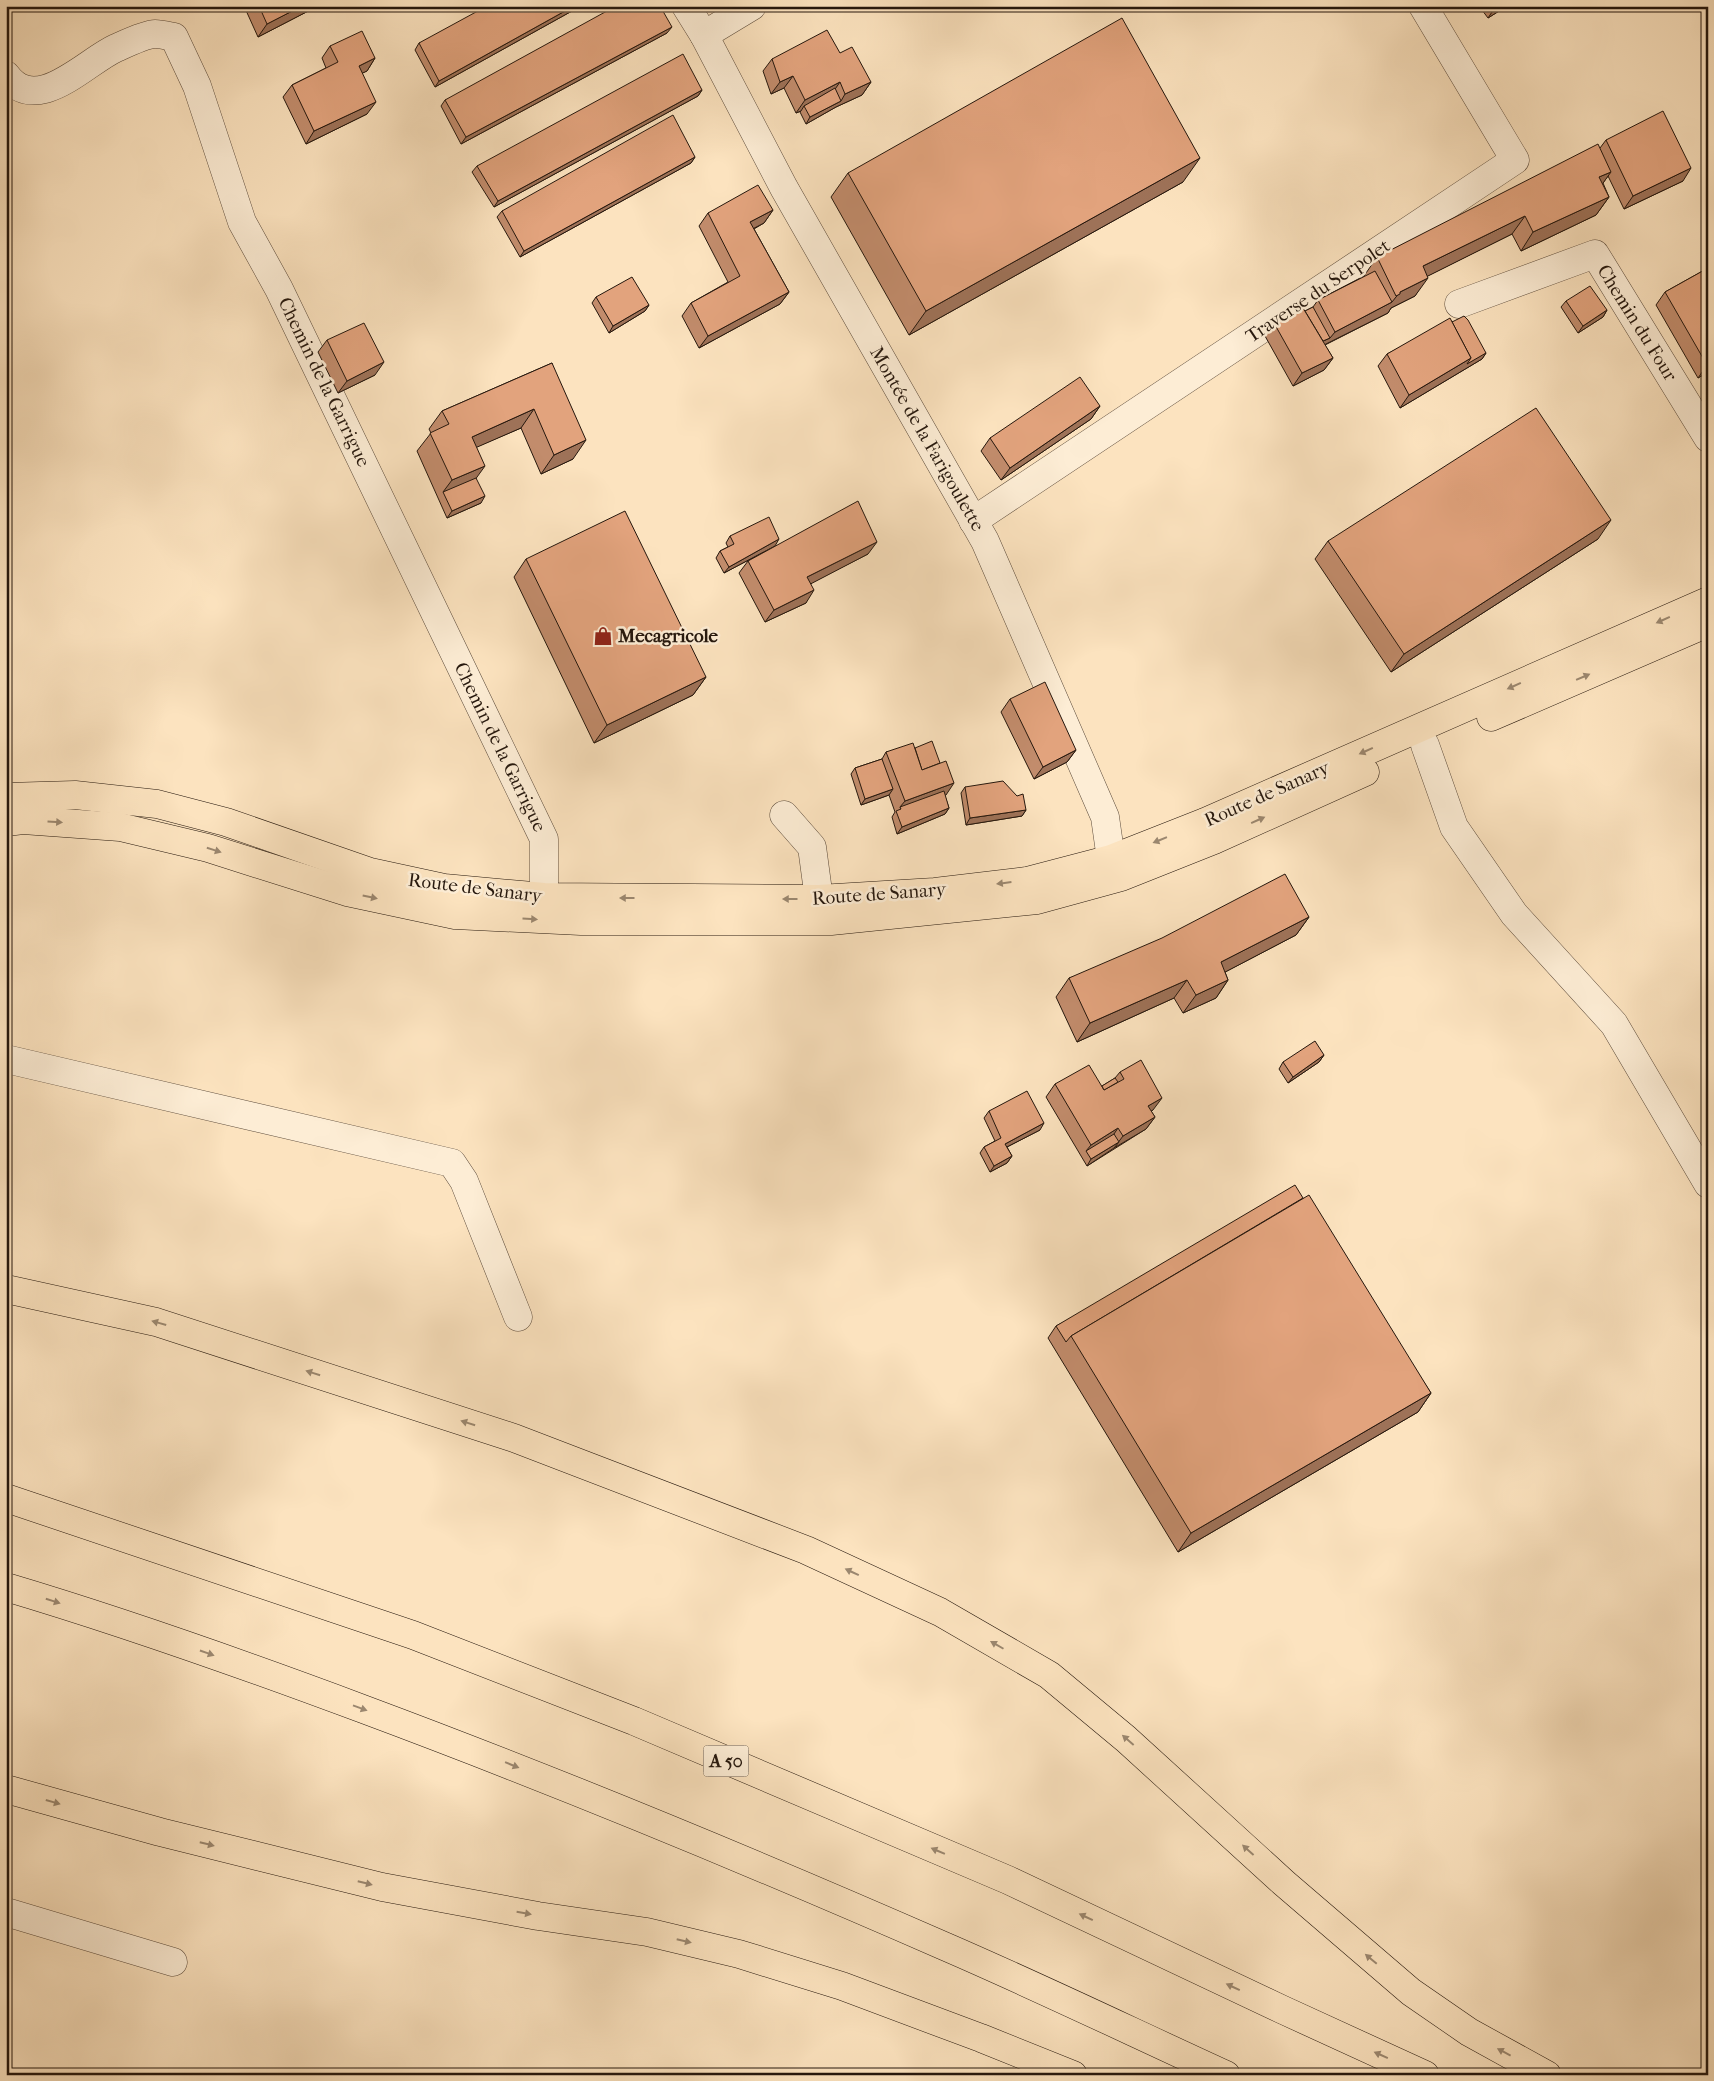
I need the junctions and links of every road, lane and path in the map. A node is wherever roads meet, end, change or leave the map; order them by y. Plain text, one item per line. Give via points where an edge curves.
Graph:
1 (686, 6) edge
2 (752, 6) edge
3 (1424, 6) edge
4 (704, 35) junction
5 (6, 75) edge
6 (1458, 304) dead end
7 (1708, 438) edge
8 (973, 522) junction
9 (1708, 601) edge
10 (1708, 623) edge
11 (1425, 745) junction
12 (6, 797) edge
13 (784, 815) dead end
14 (6, 822) edge
15 (1111, 859) junction
16 (544, 897) junction
17 (818, 899) junction
18 (6, 1058) edge
19 (1708, 1184) edge
20 (6, 1289) edge
21 (518, 1318) dead end
22 (6, 1498) edge
23 (6, 1587) edge
24 (6, 1789) edge
25 (6, 1912) edge
26 (173, 1962) dead end
27 (1073, 2075) edge
28 (1226, 2075) edge
29 (1426, 2075) edge
30 (1547, 2075) edge

1 - 4 lane, Montée de la Farigoulette
2 - 4 lane
3 - 8 lane, Traverse du Serpolet via 1515,160
4 - 8 lane, Montée de la Farigoulette via 784,188
5 - 16 lane, Chemin de la Garrigue via 12,83 34,92 62,83 114,48 155,34 174,37 197,86 242,222 280,290 544,839
6 - 7 lane, Chemin du Four via 1595,254
8 - 15 lane, Montée de la Farigoulette via 985,541 1105,817
9 -> 15 main road, Route de Sanary via 1205,822
11 -> 10 main road, Route de Sanary
14 -> 11 main road, Route de Sanary via 23,820 120,827 208,848 346,892 455,915 580,921 831,921 1037,900 1120,877 1214,840
11 - 19 lane via 1454,827 1514,914 1614,1024
12 - 16 main road, Route de Sanary via 75,795 157,804 226,822 370,872 444,888
13 - 17 lane via 812,847
15 -> 17 main road, Route de Sanary via 1027,881 935,892
17 -> 16 main road, Route de Sanary
18 - 21 lane via 452,1162 464,1181
30 -> 20 main road via 1469,2032 1411,1992 1284,1883 1126,1739 1049,1675 940,1612 806,1550 514,1438 156,1322
29 -> 22 main road, A 50 via 1008,1880 634,1721 413,1635
23 -> 28 main road via 258,1670 502,1761 945,1946
24 -> 27 main road via 160,1832 382,1887 647,1932 739,1954 842,1986
25 - 26 lane

